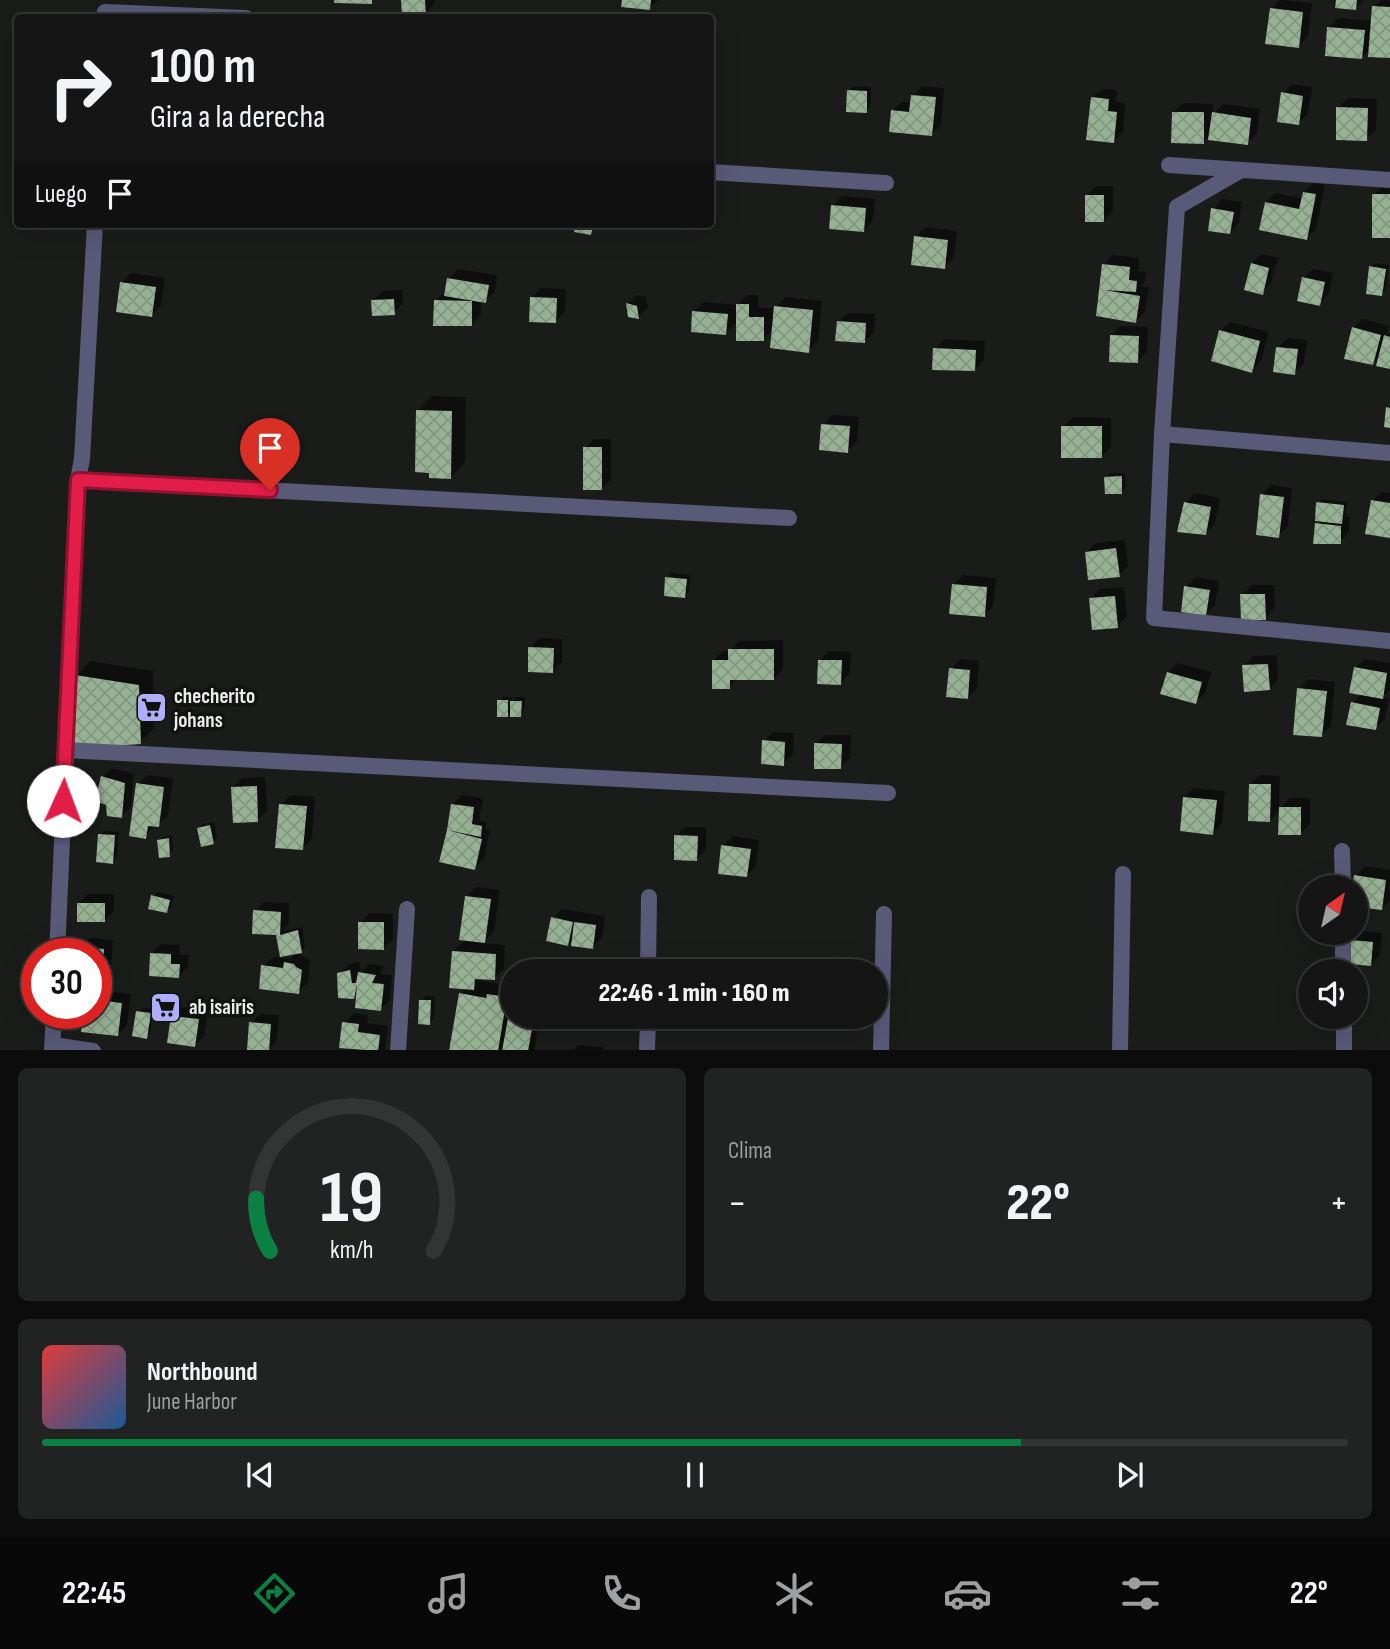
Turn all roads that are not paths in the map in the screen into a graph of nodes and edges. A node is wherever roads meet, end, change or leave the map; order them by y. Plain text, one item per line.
1 (106, 10) edge
2 (176, 14) edge
3 (1169, 165) dead end
4 (1241, 170) junction
5 (714, 172) edge
6 (1390, 180) edge
7 (886, 183) dead end
8 (95, 228) edge
9 (1162, 434) junction
10 (1390, 453) edge
11 (78, 480) junction
12 (789, 518) dead end
13 (1390, 641) edge
14 (65, 750) junction
15 (888, 793) dead end
16 (1342, 851) dead end
17 (1123, 874) dead end
18 (1343, 875) edge
19 (649, 897) dead end
20 (407, 909) dead end
21 (884, 914) dead end
22 (58, 938) edge
23 (648, 959) edge
24 (53, 1029) edge
25 (648, 1029) edge
26 (1344, 1029) edge
27 (52, 1048) edge
28 (79, 1050) edge
29 (398, 1050) edge
30 (648, 1050) edge
31 (880, 1050) edge
32 (1121, 1050) edge
33 (1344, 1050) edge

1 - 2 street
3 - 4 street
4 - 6 street
4 - 9 street
5 - 7 street
8 - 11 street
9 - 10 street
9 - 13 street
11 - 12 street
11 - 14 street
14 - 15 street
14 - 22 street
16 - 18 street
17 - 32 street
19 - 23 street
20 - 29 street
21 - 31 street
24 - 27 street
25 - 30 street
26 - 33 street
27 - 28 street

